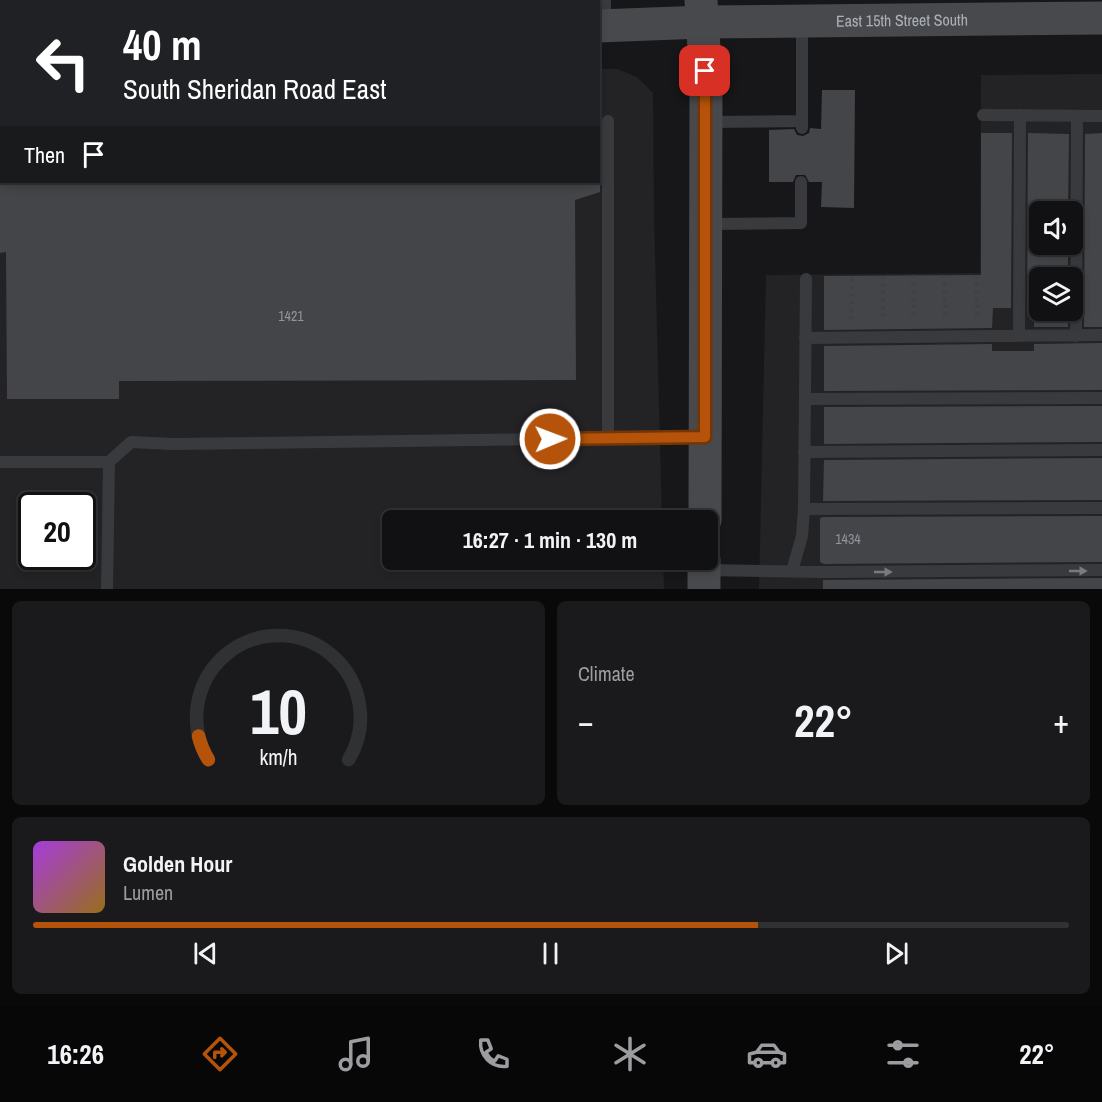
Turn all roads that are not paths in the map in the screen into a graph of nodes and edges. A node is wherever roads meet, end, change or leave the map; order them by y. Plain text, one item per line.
1 (702, 11) edge
2 (1091, 15) edge
3 (603, 17) edge
4 (802, 21) junction
5 (983, 116) dead end
6 (1020, 116) junction
7 (1077, 116) junction
8 (1102, 116) edge
9 (608, 121) dead end
10 (706, 122) junction
11 (801, 182) dead end
12 (706, 224) junction
13 (806, 279) dead end
14 (1102, 335) edge
15 (1019, 336) junction
16 (1076, 336) junction
17 (805, 338) junction
18 (1102, 398) edge
19 (805, 399) junction
20 (705, 437) junction
21 (608, 439) junction
22 (1102, 450) edge
23 (804, 452) junction
24 (0, 462) edge
25 (109, 462) junction
26 (804, 508) junction
27 (1102, 508) edge
28 (705, 510) edge
29 (1102, 570) edge
30 (792, 572) junction
31 (704, 573) edge
32 (107, 589) edge

1 - 3 main road, East 15th Street South
1 - 4 main road, East 15th Street South
1 - 10 main road
2 - 4 main road, East 15th Street South
4 - 10 lane
5 - 6 lane
6 - 7 lane
6 - 15 lane
7 - 8 lane
7 - 16 lane
9 - 21 lane
10 - 12 main road
11 - 12 lane
12 - 20 main road
13 - 17 lane
14 - 16 lane
15 - 16 lane
15 - 17 lane
17 - 19 lane
18 - 19 lane
19 - 23 lane
20 - 21 lane
20 - 28 main road
21 - 25 lane
22 - 23 lane
23 - 26 lane
24 - 25 lane
25 - 32 lane
26 - 27 lane
26 - 30 lane
30 -> 29 lane
30 - 31 lane

